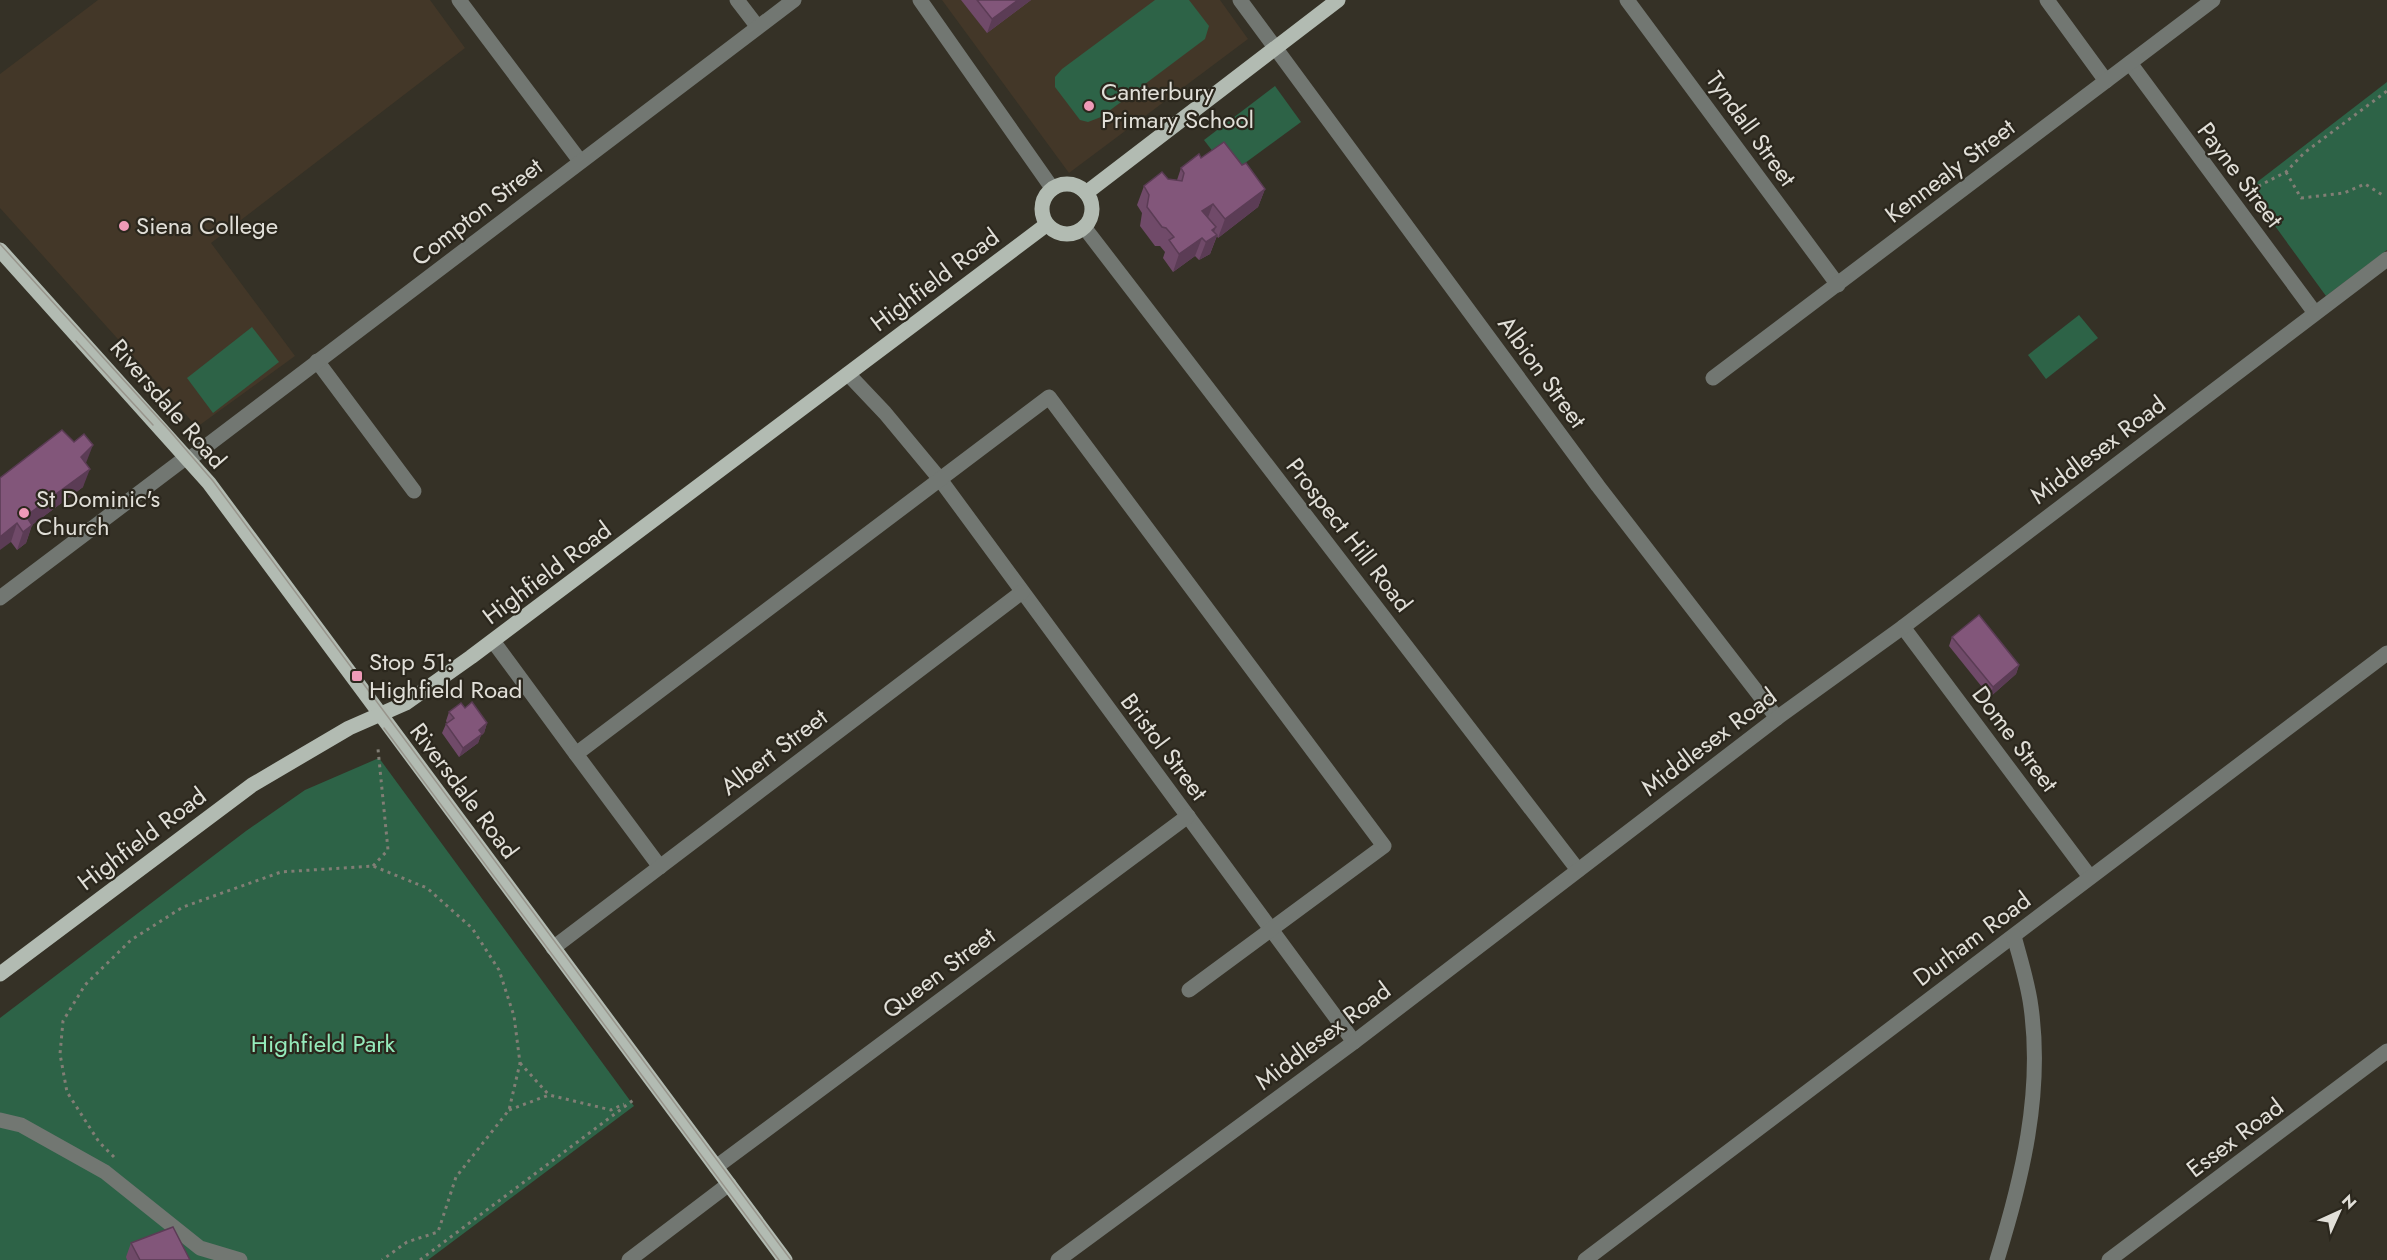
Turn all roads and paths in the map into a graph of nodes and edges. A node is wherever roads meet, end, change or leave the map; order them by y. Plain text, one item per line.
1 (459, 0) edge
2 (737, 0) edge
3 (794, 0) edge
4 (920, 0) edge
5 (1240, 0) edge
6 (1338, 0) edge
7 (1627, 0) edge
8 (2047, 0) edge
9 (2213, 0) edge
10 (757, 26) junction
11 (1275, 48) junction
12 (2130, 63) junction
13 (2106, 81) junction
14 (2387, 91) edge
15 (580, 161) junction
16 (2286, 172) junction
17 (1052, 188) junction
18 (1086, 193) junction
19 (2384, 196) dead end
20 (2230, 200) junction
21 (1046, 225) junction
22 (1084, 227) junction
23 (0, 250) edge
24 (2387, 259) edge
25 (1838, 285) junction
26 (2315, 313) junction
27 (317, 361) junction
28 (848, 374) junction
29 (1713, 378) dead end
30 (187, 457) junction
31 (939, 478) junction
32 (414, 491) dead end
33 (1022, 592) junction
34 (0, 598) edge
35 (1903, 627) junction
36 (493, 641) junction
37 (2387, 653) edge
38 (379, 714) junction
39 (1778, 718) junction
40 (378, 749) dead end
41 (576, 754) junction
42 (1188, 816) junction
43 (374, 866) junction
44 (660, 867) junction
45 (1578, 870) junction
46 (2090, 877) junction
47 (1272, 931) junction
48 (2014, 936) junction
49 (554, 948) junction
50 (0, 974) edge
51 (1189, 990) dead end
52 (1354, 1042) junction
53 (2387, 1051) edge
54 (520, 1063) junction
55 (549, 1095) junction
56 (636, 1098) dead end
57 (631, 1101) junction
58 (509, 1110) junction
59 (0, 1120) edge
60 (116, 1158) dead end
61 (716, 1167) junction
62 (729, 1184) junction
63 (240, 1260) edge
64 (382, 1260) edge
65 (420, 1260) edge
66 (628, 1260) edge
67 (785, 1260) edge
68 (1058, 1260) edge
69 (1585, 1260) edge
70 (1997, 1260) edge
71 (2109, 1260) edge

1 - 15 street
2 - 10 street
3 - 10 street, Compton Street
4 - 17 street
5 - 11 street, Albion Street
6 - 11 main road
7 - 25 street, Tyndall Street
8 - 13 street
9 - 12 street, Kennealy Street
10 - 15 street, Compton Street
11 - 18 main road
11 - 39 street, Albion Street
12 - 13 street, Kennealy Street
12 - 20 street, Payne Street
13 - 25 street, Kennealy Street
14 - 16 path
15 - 27 street, Compton Street
16 - 19 path
16 - 20 path
17 - 18 main road
17 - 21 main road
18 - 22 main road
20 - 26 street, Payne Street
21 - 22 main road
21 - 28 main road, Highfield Road
22 - 45 street, Prospect Hill Road
23 - 30 main road, Riversdale Road
24 - 26 street, Middlesex Road
25 - 29 street, Kennealy Street
26 - 35 street, Middlesex Road
27 - 30 street, Compton Street
27 - 32 street
28 - 31 street, Bristol Street
28 - 36 main road, Highfield Road
30 - 34 street, Compton Street
30 - 38 main road, Riversdale Road
31 - 33 street, Bristol Street
31 - 41 street
31 - 47 street
33 - 42 street, Bristol Street
33 - 44 street, Albert Street
35 - 39 street, Middlesex Road
35 - 46 street, Dome Street
36 - 38 main road, Highfield Road
36 - 41 street
37 - 46 street, Durham Road
38 - 49 main road, Riversdale Road
38 - 50 main road, Highfield Road
39 - 45 street, Middlesex Road
40 - 43 path
41 - 44 street
42 - 47 street, Bristol Street
42 - 61 street, Queen Street
43 - 54 path
43 - 60 path
44 - 49 street, Albert Street
45 - 52 street, Middlesex Road
46 - 48 street, Durham Road
47 - 51 street
47 - 52 street, Bristol Street
48 - 69 street, Durham Road
48 - 70 street
49 - 61 main road, Riversdale Road
52 - 68 street, Middlesex Road
53 - 71 street, Essex Road
54 - 55 path
54 - 58 path
55 - 57 path
55 - 58 path
56 - 57 path
57 - 65 path
58 - 64 path
59 - 63 street
61 - 62 main road, Riversdale Road
62 - 66 street
62 - 67 main road, Riversdale Road

